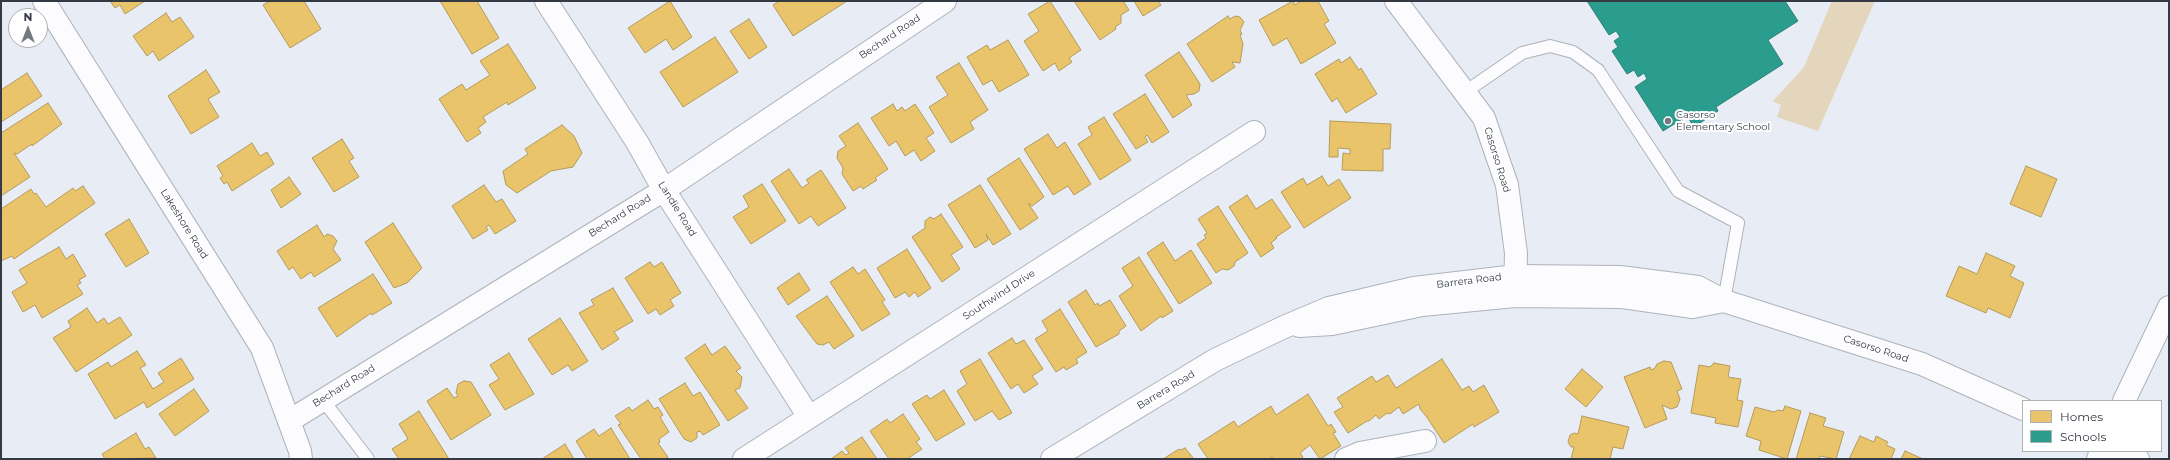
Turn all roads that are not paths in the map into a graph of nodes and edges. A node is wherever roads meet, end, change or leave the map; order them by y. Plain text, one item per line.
1 (44, 1) edge
2 (546, 1) edge
3 (1396, 1) edge
4 (935, 4) edge
5 (1465, 92) junction
6 (1254, 132) dead end
7 (664, 190) junction
8 (1516, 286) junction
9 (1724, 301) junction
10 (2169, 307) edge
11 (322, 400) junction
12 (2124, 400) edge
13 (2022, 409) edge
14 (809, 417) junction
15 (289, 421) junction
16 (1425, 441) dead end
17 (2120, 452) edge
18 (300, 459) edge
19 (368, 459) edge
20 (744, 459) edge
21 (1052, 459) edge
22 (1346, 459) edge
23 (2138, 459) edge

1 - 15 street, Lakeshore Road
2 - 7 street, Landie Road
3 - 5 street, Casorso Road
4 - 7 street, Bechard Road
5 - 8 street, Casorso Road
5 - 9 lane
6 - 14 street, Southwind Drive
7 - 11 street, Bechard Road
7 - 14 street, Landie Road
8 - 9 street, Casorso Road
8 - 21 street, Barrera Road
9 - 13 street, Casorso Road
10 - 12 street
11 - 15 street, Bechard Road
11 - 19 lane
14 - 20 street, Southwind Drive
15 - 18 street, Lakeshore Road
16 - 22 street
17 - 23 street

